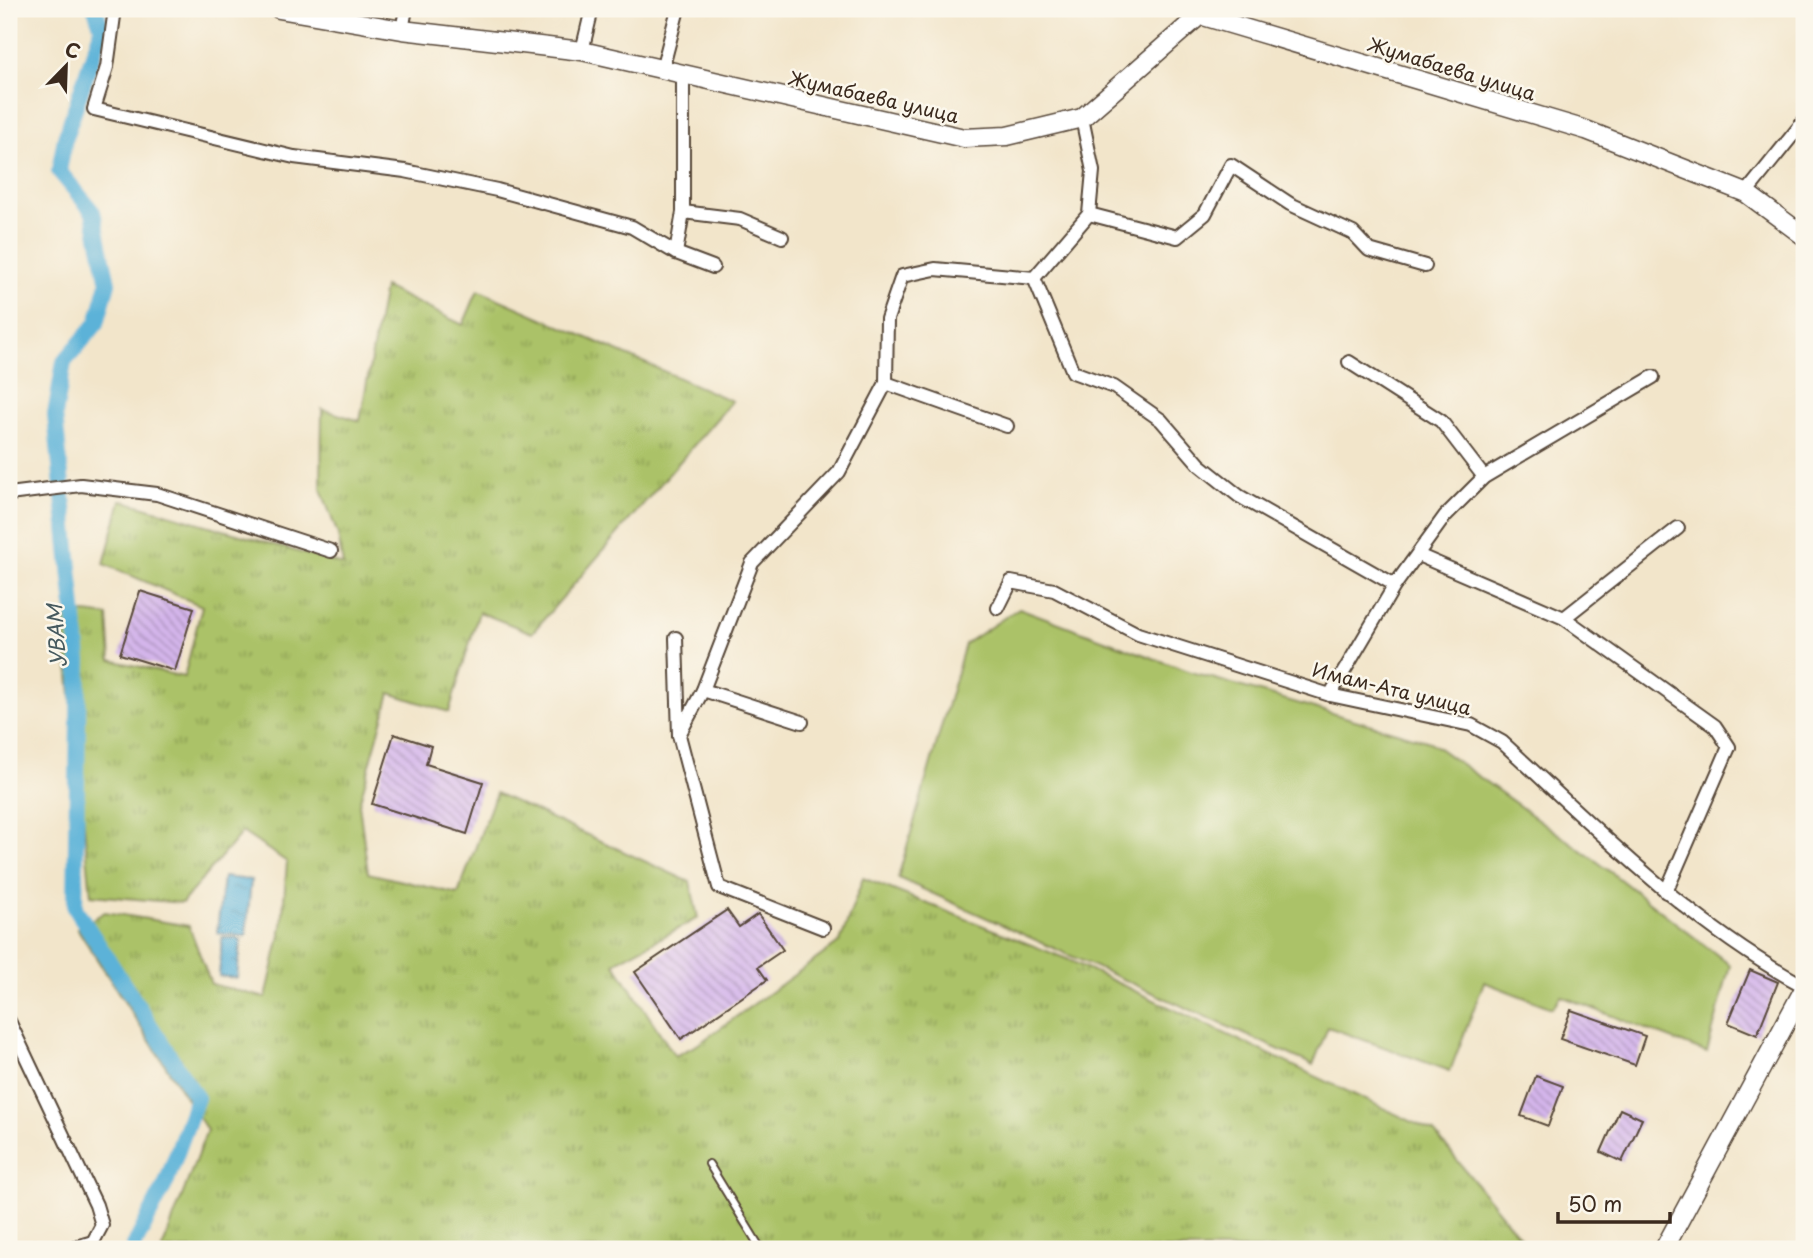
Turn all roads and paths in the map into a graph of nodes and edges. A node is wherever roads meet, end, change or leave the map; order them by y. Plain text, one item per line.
1 (115, 9) edge
2 (279, 9) edge
3 (406, 9) edge
4 (592, 9) edge
5 (678, 9) edge
6 (1199, 12) edge
7 (402, 30) junction
8 (582, 51) junction
9 (662, 70) junction
10 (683, 74) junction
11 (1083, 118) junction
12 (1804, 121) edge
13 (1746, 193) junction
14 (683, 212) junction
15 (1089, 214) junction
16 (1804, 236) edge
17 (782, 237) dead end
18 (676, 253) junction
19 (1425, 266) dead end
20 (713, 267) dead end
21 (1034, 278) junction
22 (1349, 362) dead end
23 (1654, 377) dead end
24 (886, 383) junction
25 (1007, 426) dead end
26 (1484, 477) junction
27 (9, 494) edge
28 (1678, 528) dead end
29 (331, 551) dead end
30 (1418, 555) junction
31 (1395, 585) junction
32 (998, 608) dead end
33 (1564, 618) junction
34 (676, 638) dead end
35 (703, 690) junction
36 (1330, 695) junction
37 (802, 722) dead end
38 (680, 735) junction
39 (1666, 892) junction
40 (823, 928) dead end
41 (1804, 988) edge
42 (9, 1021) edge
43 (709, 1164) dead end
44 (69, 1249) edge
45 (761, 1249) edge
46 (1664, 1249) edge

1 - 18 street
2 - 7 street, Жумабаева улица
3 - 7 street
4 - 8 street
5 - 9 street
6 - 11 street, Жумабаева улица
6 - 13 street, Жумабаева улица
7 - 8 street, Жумабаева улица
8 - 9 street, Жумабаева улица
9 - 10 street, Жумабаева улица
10 - 11 street, Жумабаева улица
10 - 14 street
11 - 15 street
12 - 13 street
13 - 16 street, Жумабаева улица
14 - 17 street
14 - 18 street
15 - 19 street
15 - 21 street
18 - 20 street
21 - 24 street
21 - 31 street
22 - 26 street
23 - 26 street
24 - 25 street
24 - 35 street
26 - 30 street
27 - 29 street
28 - 33 street
30 - 31 street
30 - 33 street
31 - 36 street
32 - 36 street, Имам-Ата улица
33 - 39 street
34 - 38 street
35 - 37 street
35 - 38 street
36 - 39 street, Имам-Ата улица
38 - 40 street
39 - 41 street, Имам-Ата улица
41 - 46 street
42 - 44 street
43 - 45 lane

